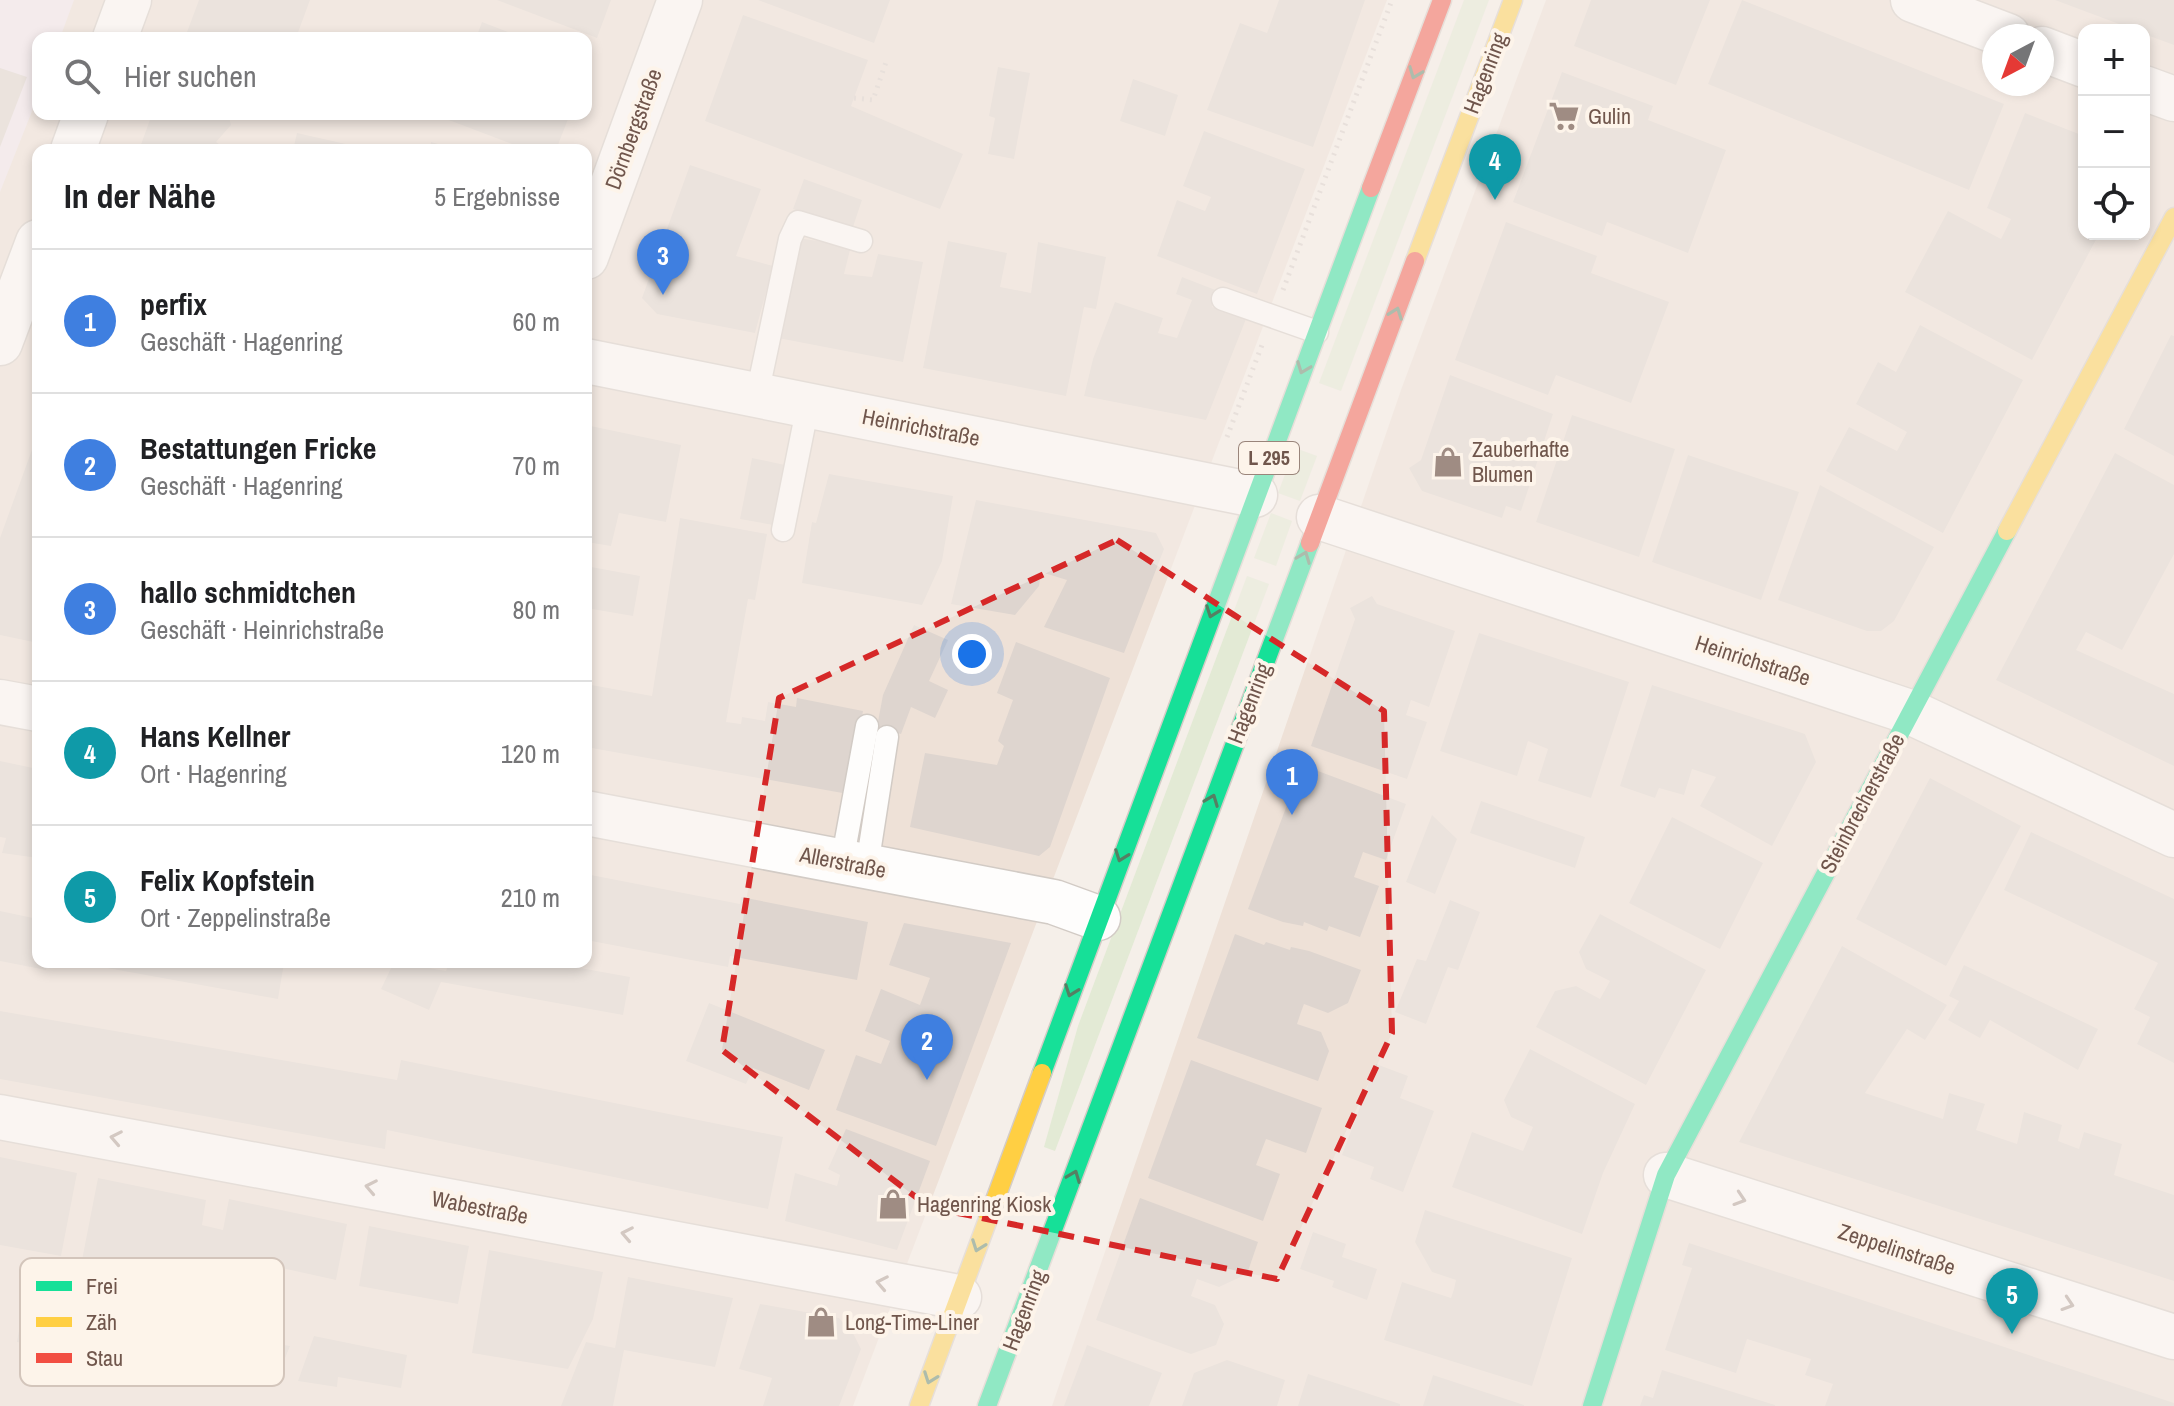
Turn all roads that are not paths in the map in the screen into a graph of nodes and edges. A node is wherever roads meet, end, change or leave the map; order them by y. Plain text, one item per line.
1 (129, 0) edge
2 (680, 0) edge
3 (1442, 0) edge
4 (1513, 0) edge
5 (1913, 0) edge
6 (1982, 26) edge
7 (117, 32) edge
8 (2054, 54) edge
9 (2078, 63) edge
10 (2150, 90) edge
11 (2174, 99) edge
12 (84, 120) edge
13 (75, 144) edge
14 (2174, 217) edge
15 (592, 241) edge
16 (861, 241) dead end
17 (27, 252) edge
18 (1223, 299) dead end
19 (1317, 332) junction
20 (0, 343) edge
21 (592, 362) edge
22 (757, 395) junction
23 (808, 405) junction
24 (1255, 495) junction
25 (1319, 517) junction
26 (783, 530) dead end
27 (0, 702) edge
28 (32, 708) edge
29 (1910, 712) junction
30 (867, 726) dead end
31 (887, 737) dead end
32 (592, 814) edge
33 (2174, 835) edge
34 (854, 864) junction
35 (1098, 918) junction
36 (0, 1117) edge
37 (1666, 1175) junction
38 (959, 1297) junction
39 (2174, 1337) edge
40 (919, 1406) edge
41 (987, 1406) edge
42 (1592, 1406) edge

1 - 7 street
2 - 15 street, Dörnbergstraße
3 -> 19 main road, L 295
25 -> 4 main road, Hagenring
5 - 6 street
8 - 9 street
10 - 11 street
12 - 13 street
14 - 29 main road, Steinbrecherstraße
16 - 22 lane
17 - 20 street
18 - 19 lane
19 -> 24 main road, L 295
21 - 22 street, Heinrichstraße
22 - 23 street, Heinrichstraße
23 - 24 street, Heinrichstraße
23 - 26 lane
24 -> 35 main road, L 295
25 - 29 street, Heinrichstraße
41 -> 25 main road, Hagenring
27 - 28 street
29 - 33 street, Heinrichstraße
29 - 37 main road, Steinbrecherstraße
30 - 34 lane
31 - 34 lane
32 - 34 street, Allerstraße
34 - 35 street, Allerstraße
35 -> 38 main road, L 295
38 -> 36 street, Wabestraße
37 -> 39 street, Zeppelinstraße
37 - 42 main road, Steinbrecherstraße
38 -> 40 main road, L 295

